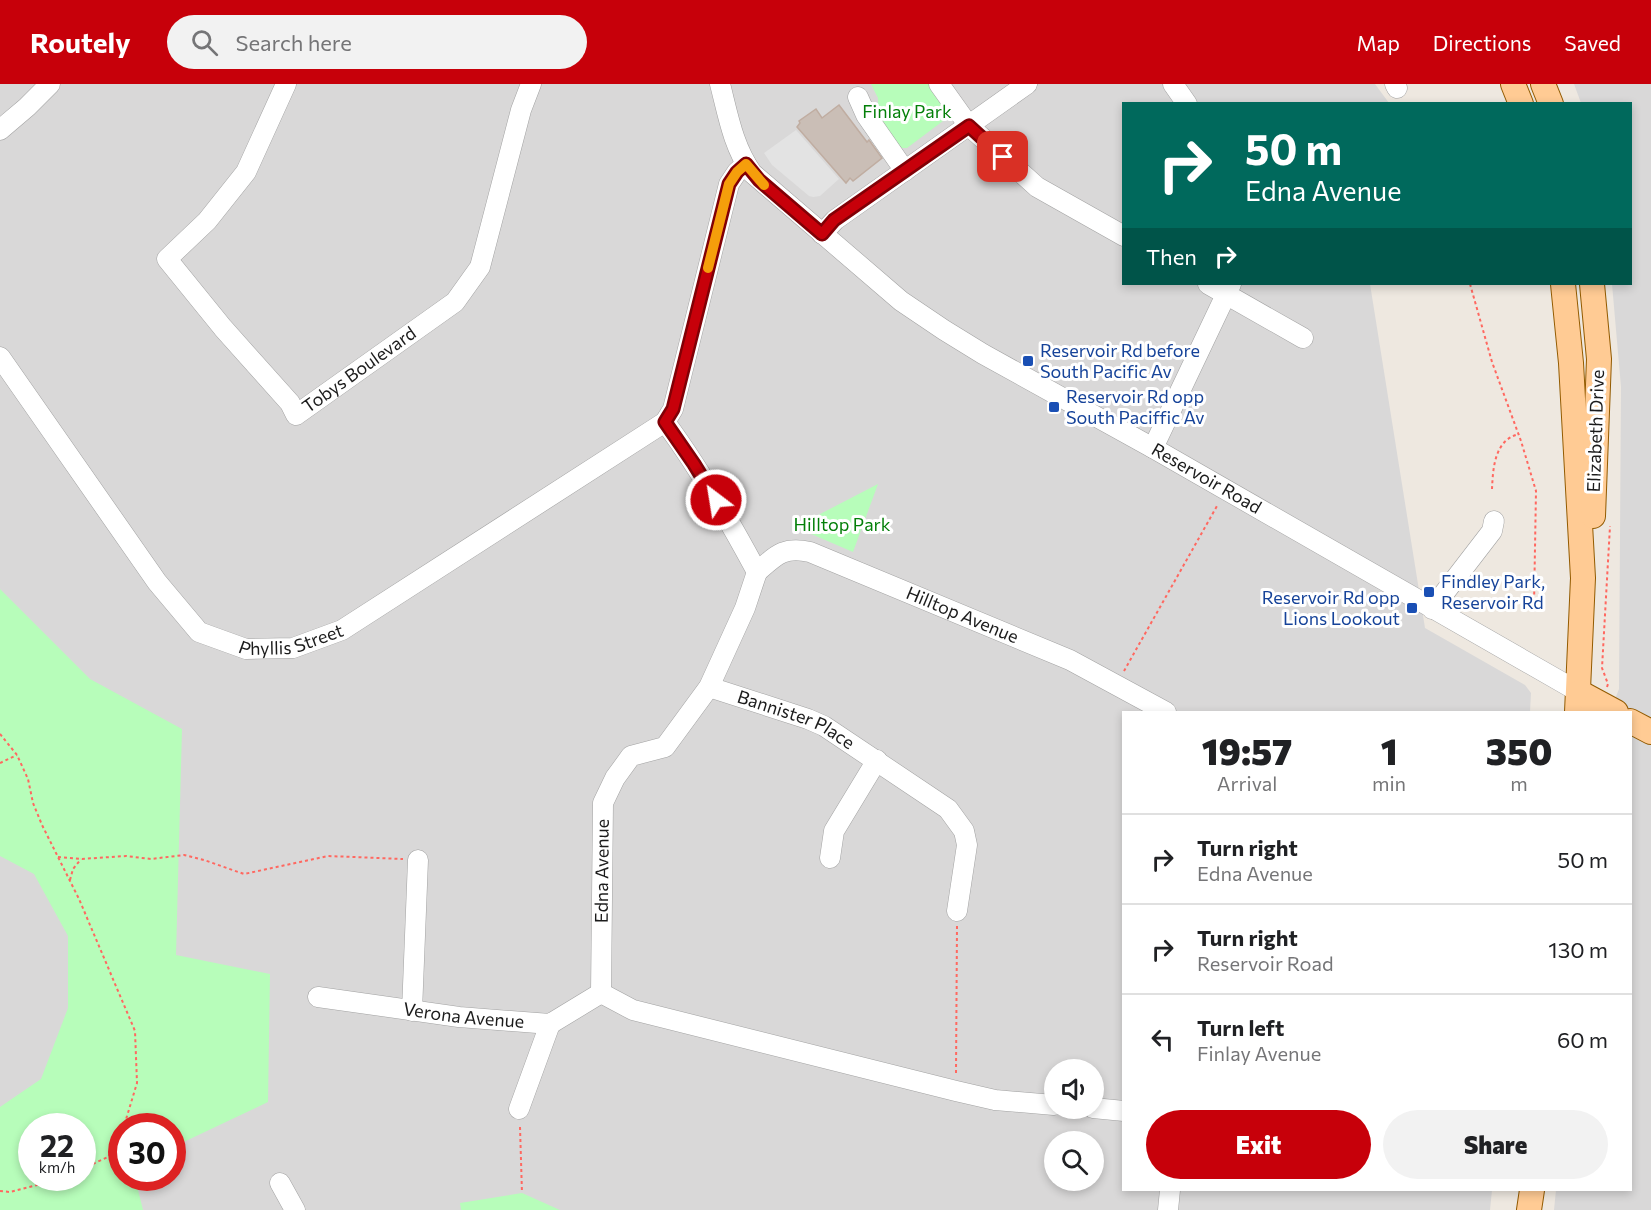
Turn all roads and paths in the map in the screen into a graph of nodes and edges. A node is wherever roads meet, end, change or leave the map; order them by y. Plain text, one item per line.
1 (50, 84) edge
2 (286, 84) edge
3 (531, 84) edge
4 (720, 84) edge
5 (939, 84) edge
6 (1027, 84) edge
7 (1173, 84) edge
8 (1513, 84) edge
9 (1543, 84) edge
10 (858, 97) dead end
11 (1186, 102) edge
12 (1520, 102) edge
13 (1550, 102) edge
14 (969, 126) junction
15 (0, 130) edge
16 (746, 164) junction
17 (904, 171) junction
18 (822, 234) junction
19 (1122, 235) edge
20 (1212, 285) edge
21 (1470, 285) edge
22 (1563, 285) edge
23 (1592, 285) edge
24 (1228, 289) edge
25 (1304, 338) dead end
26 (0, 357) edge
27 (665, 422) junction
28 (1519, 434) junction
29 (1153, 448) junction
30 (1492, 489) dead end
31 (1216, 506) dead end
32 (1494, 521) dead end
33 (757, 572) junction
34 (1583, 578) junction
35 (1534, 605) dead end
36 (1432, 609) junction
37 (1116, 685) junction
38 (709, 687) junction
39 (1578, 702) edge
40 (1164, 711) edge
41 (1612, 711) edge
42 (1632, 722) edge
43 (1651, 732) edge
44 (0, 734) edge
45 (17, 755) junction
46 (878, 760) junction
47 (0, 763) edge
48 (58, 857) junction
49 (830, 858) dead end
50 (81, 859) junction
51 (418, 860) joint
52 (69, 881) junction
53 (957, 911) joint
54 (601, 993) junction
55 (318, 997) dead end
56 (412, 1011) junction
57 (550, 1024) junction
58 (956, 1091) junction
59 (1044, 1104) edge
60 (519, 1108) joint
61 (1104, 1109) edge
62 (1122, 1111) edge
63 (128, 1113) edge
64 (280, 1183) dead end
65 (18, 1190) edge
66 (0, 1191) edge
67 (1170, 1191) edge
68 (1532, 1191) edge
69 (522, 1193) dead end
70 (295, 1210) edge
71 (1168, 1210) edge
72 (1529, 1210) edge

1 - 15 street
2 - 3 street, Tobys Boulevard
4 - 16 street, Reservoir Road
5 - 14 street
6 - 14 street
7 - 11 street
8 - 12 main road
9 - 13 main road
10 - 17 street
14 - 17 street
14 - 19 street
16 - 18 street, Reservoir Road
16 - 27 street
17 - 18 street
18 - 29 street, Reservoir Road
20 - 24 street
21 - 28 path
22 - 34 main road, Elizabeth Drive
23 - 34 main road, Elizabeth Drive
24 - 25 street
24 - 29 street
26 - 27 street, Phyllis Street
27 - 33 street
28 - 30 path
28 - 35 path
29 - 36 street, Reservoir Road
31 - 37 path
32 - 36 street
33 - 37 street, Hilltop Avenue
33 - 38 street, Edna Avenue
34 - 39 main road, Elizabeth Drive
36 - 39 street, Reservoir Road
37 - 40 street, Hilltop Avenue
38 - 46 street, Bannister Place
38 - 54 street, Edna Avenue
39 - 41 main road
42 - 43 main road
44 - 45 path
45 - 47 path
45 - 48 path
46 - 49 street
46 - 53 street, Bannister Place
48 - 50 path
48 - 52 path
50 - 51 path
50 - 52 path
51 - 56 street
52 - 63 path
53 - 58 path
54 - 57 street, Verona Avenue
54 - 58 street
55 - 56 street, Verona Avenue
56 - 57 street, Verona Avenue
57 - 60 street
58 - 59 street
60 - 69 path
61 - 62 street
64 - 70 street
65 - 66 path
67 - 71 street
68 - 72 main road

